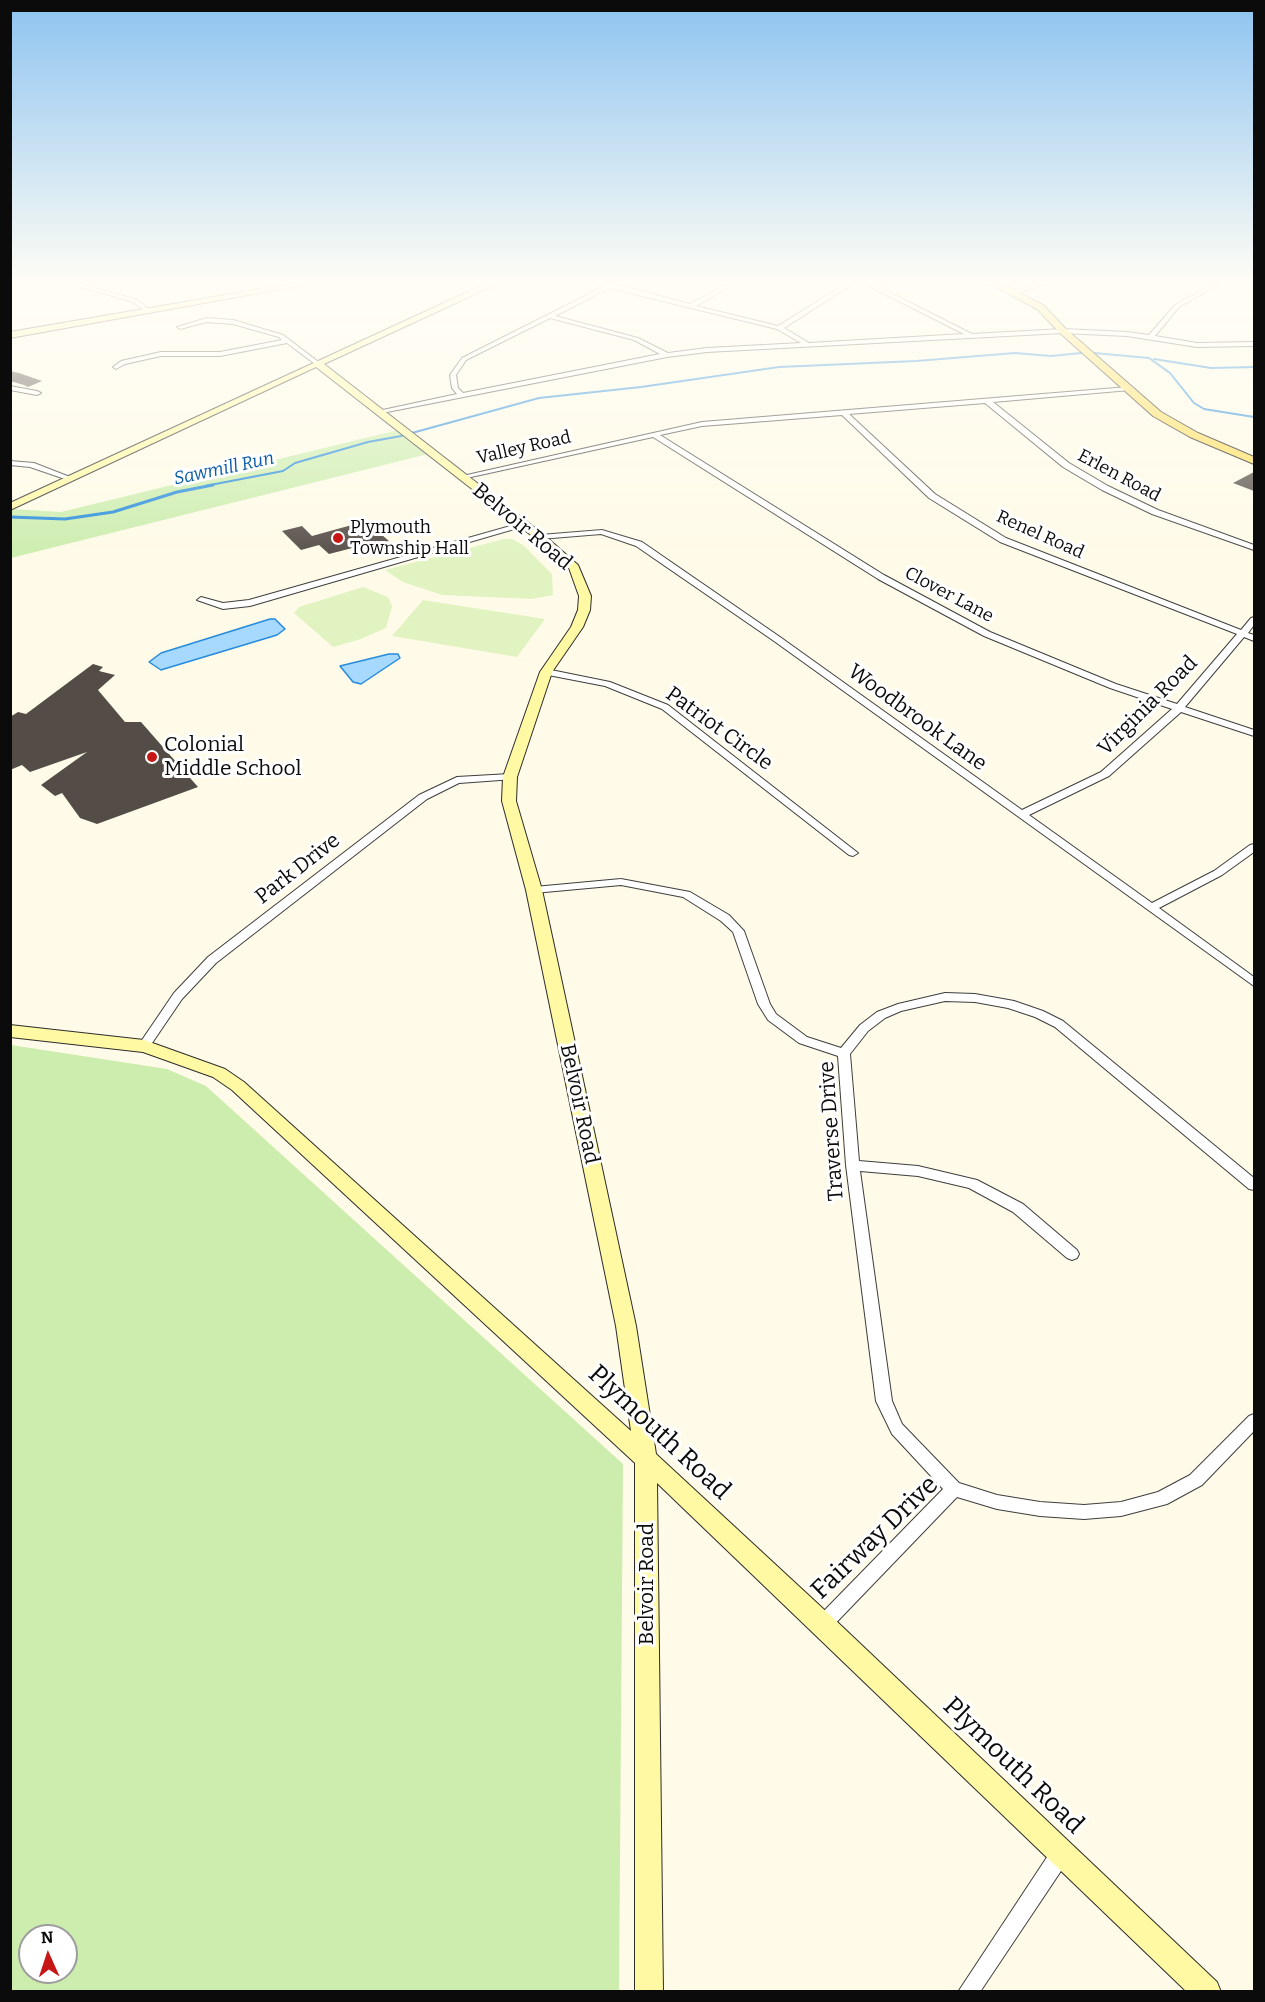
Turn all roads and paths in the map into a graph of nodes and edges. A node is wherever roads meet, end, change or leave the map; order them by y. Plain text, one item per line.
1 (286, 377) edge
2 (337, 377) edge
3 (453, 377) edge
4 (555, 377) edge
5 (1115, 377) edge
6 (10, 388) edge
7 (1128, 389) junction
8 (37, 393) dead end
9 (462, 396) junction
10 (986, 400) junction
11 (382, 411) junction
12 (843, 412) junction
13 (653, 434) junction
14 (1254, 461) edge
15 (10, 463) edge
16 (462, 477) junction
17 (71, 479) junction
18 (10, 507) edge
19 (524, 525) junction
20 (540, 537) junction
21 (1254, 548) edge
22 (201, 600) dead end
23 (1254, 620) edge
24 (1242, 634) junction
25 (1254, 638) edge
26 (546, 672) junction
27 (1179, 708) junction
28 (1254, 734) edge
29 (510, 777) junction
30 (1021, 815) junction
31 (1254, 847) edge
32 (854, 853) dead end
33 (534, 890) junction
34 (1150, 908) junction
35 (1254, 982) edge
36 (10, 1031) edge
37 (144, 1046) junction
38 (844, 1053) junction
39 (853, 1165) junction
40 (1254, 1185) edge
41 (1072, 1254) dead end
42 (1254, 1421) edge
43 (646, 1460) junction
44 (954, 1489) junction
45 (823, 1624) junction
46 (1062, 1852) junction
47 (650, 1992) edge
48 (968, 1992) edge
49 (1207, 1992) edge

1 - 17 street
2 - 11 street, Belvoir Road
3 - 9 street
4 - 9 street
5 - 7 main road
6 - 8 street
7 - 10 street, Valley Road
7 - 14 main road
9 - 11 street
10 - 12 street, Valley Road
10 - 21 street, Erlen Road
11 - 16 street, Belvoir Road
12 - 13 street, Valley Road
12 - 24 street, Renel Road
13 - 16 street, Valley Road
13 - 27 street, Clover Lane
15 - 17 street
16 - 19 street, Belvoir Road
17 - 18 street
19 - 20 street, Belvoir Road
19 - 22 street
20 - 26 street, Belvoir Road
20 - 30 street, Woodbrook Lane
23 - 24 street, Virginia Road
24 - 25 street, Renel Road
24 - 27 street, Virginia Road
26 - 29 street, Belvoir Road
26 - 32 street, Patriot Circle
27 - 28 street, Clover Lane
27 - 30 street, Virginia Road
29 - 33 street, Belvoir Road
29 - 37 street, Park Drive
30 - 34 street, Woodbrook Lane
31 - 34 street
33 - 38 street
33 - 43 street, Belvoir Road
34 - 35 street, Woodbrook Lane
36 - 37 street, Plymouth Road
37 - 43 street, Plymouth Road
38 - 39 street, Traverse Drive
38 - 40 street, Traverse Drive
39 - 41 street
39 - 44 street, Traverse Drive
42 - 44 street, Fairway Drive
43 - 45 street, Plymouth Road
43 - 47 street, Belvoir Road
44 - 45 street, Fairway Drive
45 - 46 street, Plymouth Road
46 - 48 street
46 - 49 street, Plymouth Road

